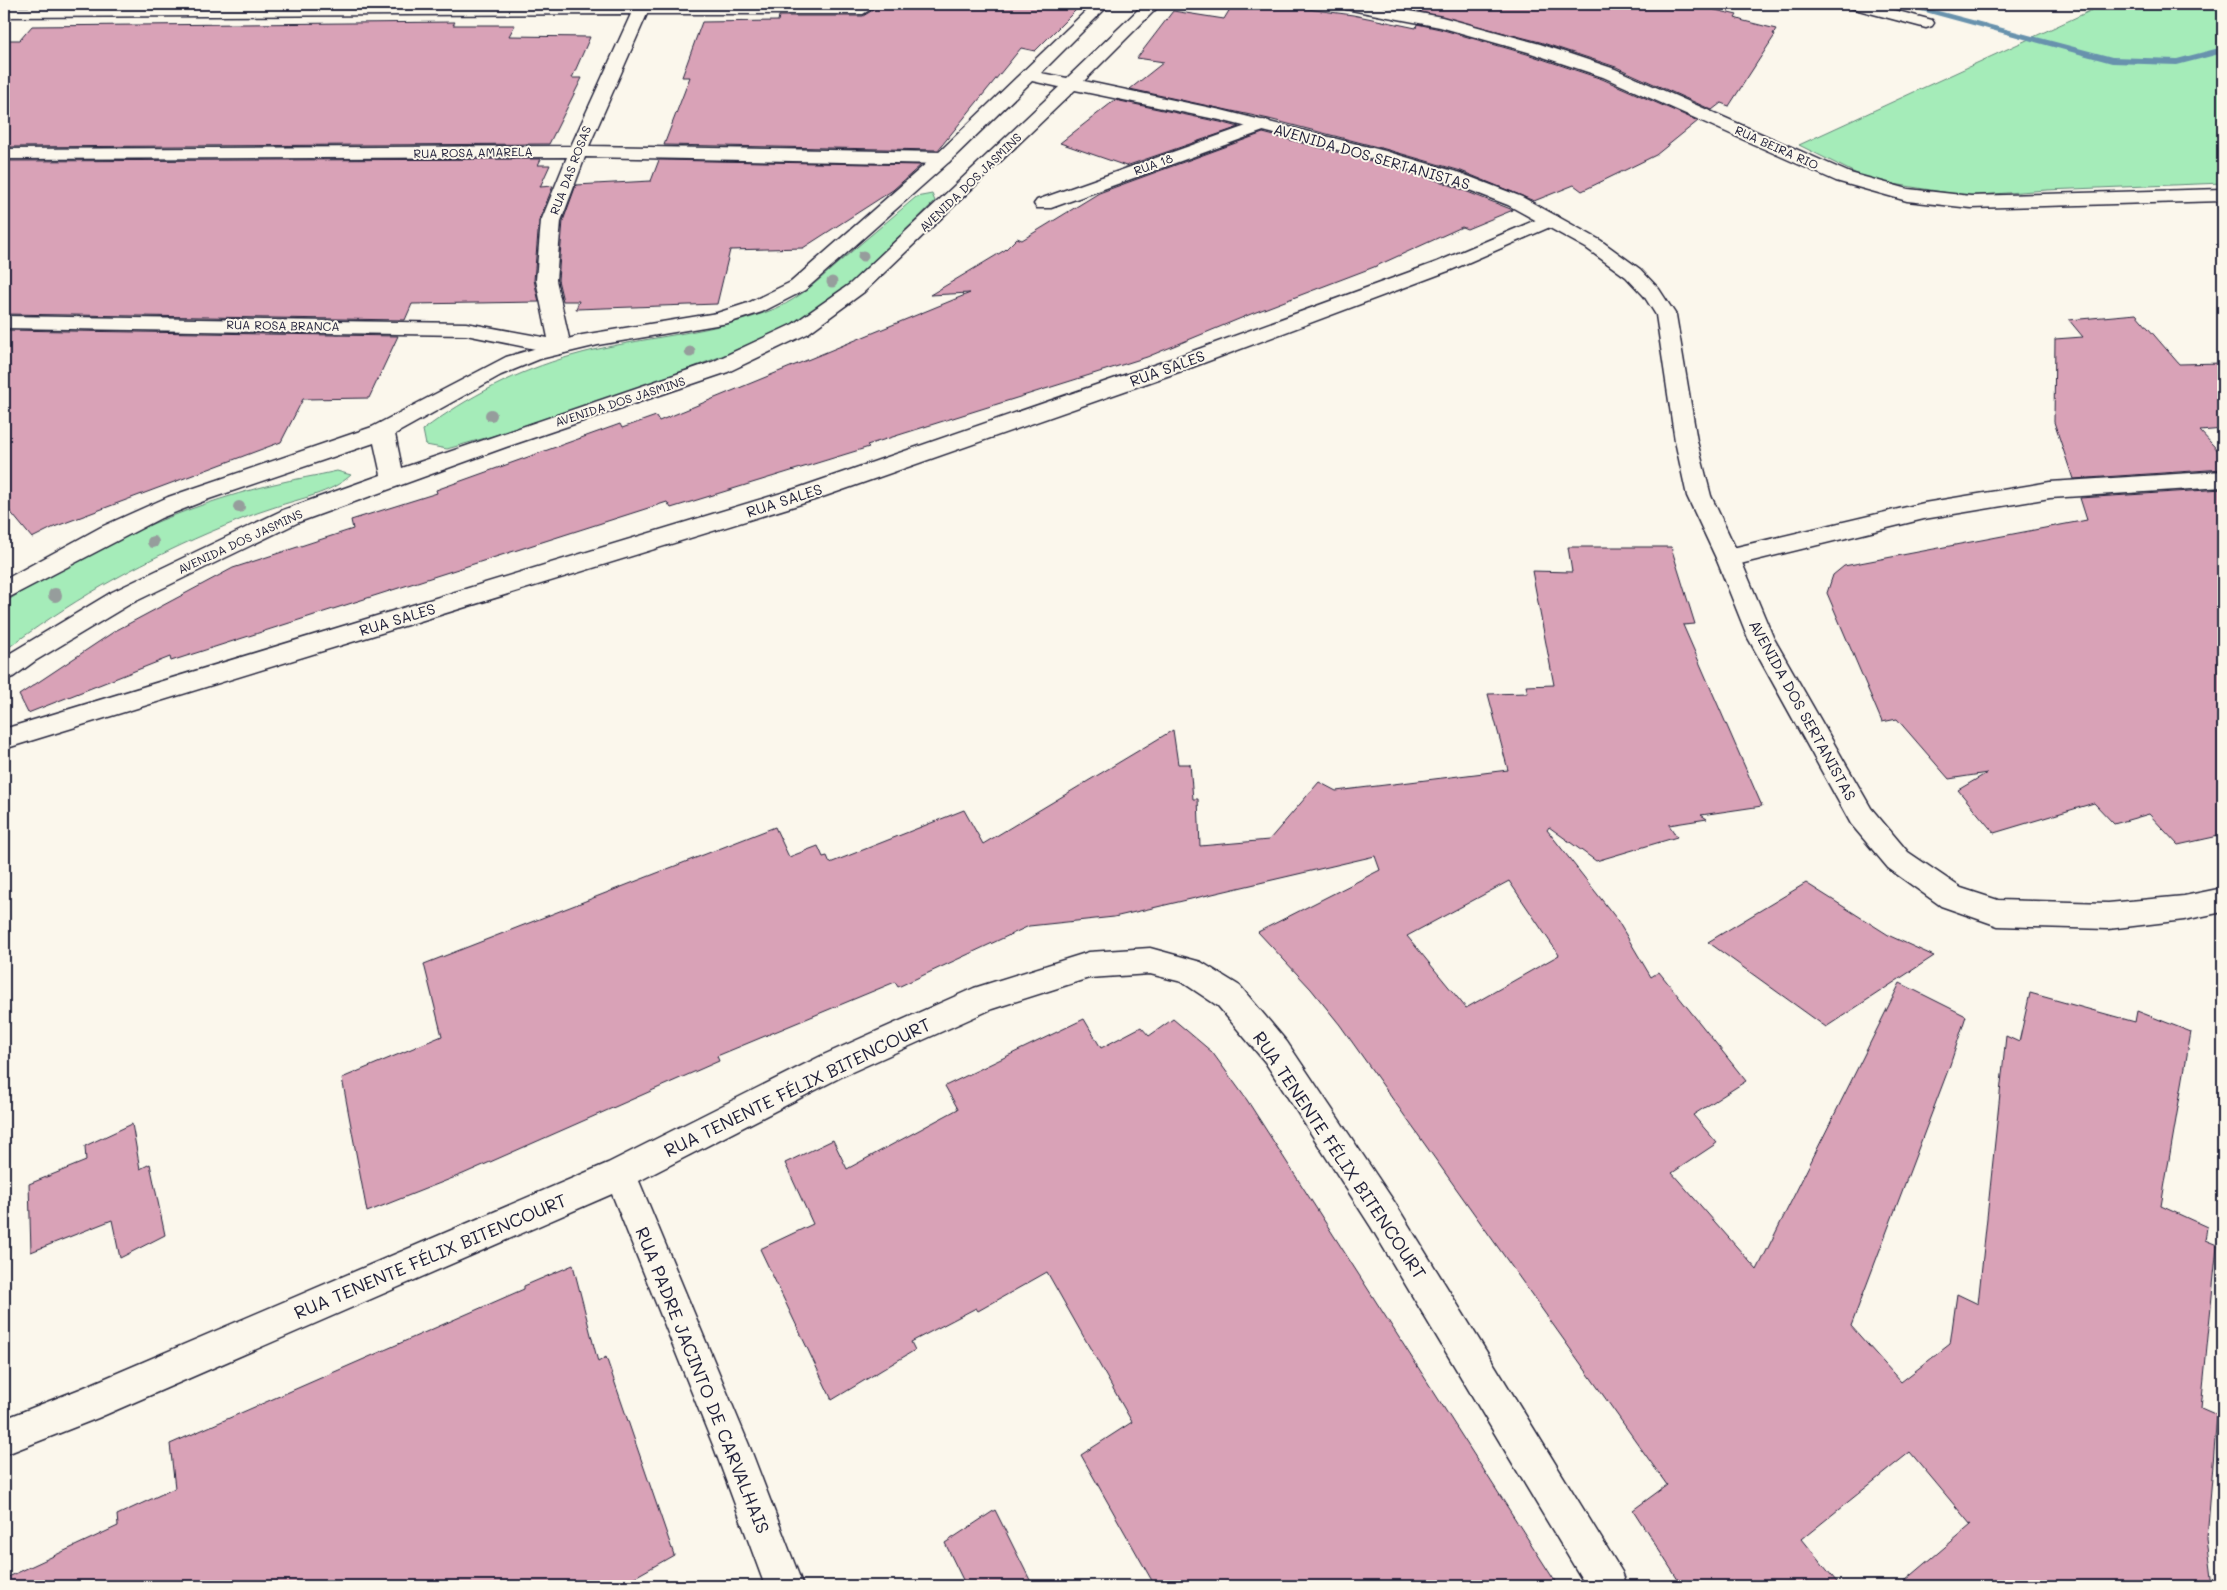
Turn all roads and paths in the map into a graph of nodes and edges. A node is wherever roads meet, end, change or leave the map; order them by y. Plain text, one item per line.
1 (1102, 4) edge
2 (1153, 4) edge
3 (1346, 4) edge
4 (1853, 4) edge
5 (643, 6) edge
6 (863, 9) dead end
7 (4, 12) edge
8 (1926, 23) dead end
9 (1028, 75) junction
10 (1072, 84) junction
11 (1263, 125) junction
12 (577, 152) junction
13 (4, 154) edge
14 (943, 158) junction
15 (2223, 195) edge
16 (1044, 204) dead end
17 (1550, 220) junction
18 (4, 322) edge
19 (560, 347) junction
20 (382, 431) junction
21 (2223, 478) edge
22 (393, 479) junction
23 (1728, 558) junction
24 (4, 591) edge
25 (4, 670) edge
26 (4, 739) edge
27 (2223, 900) edge
28 (620, 1174) junction
29 (4, 1437) edge
30 (784, 1586) edge
31 (1608, 1586) edge

1 - 9 street
2 - 10 street, AVENIDA DOS JASMINS
3 - 15 street, RUA BEIRA RIO
4 - 8 street
5 - 6 street
5 - 7 street
5 - 12 street, RUA DAS ROSAS
9 - 10 street, AVENIDA DOS SERTANISTAS
9 - 14 street
10 - 11 street, AVENIDA DOS SERTANISTAS
10 - 22 street, AVENIDA DOS JASMINS
11 - 16 street, RUA 18
11 - 17 street, AVENIDA DOS SERTANISTAS
12 - 13 street, RUA ROSA AMARELA
12 - 14 street, RUA ROSA AMARELA
12 - 19 street, RUA DAS ROSAS
14 - 19 street
17 - 23 street, AVENIDA DOS SERTANISTAS
17 - 26 street, RUA SALES
18 - 19 street, RUA ROSA BRANCA
19 - 20 street
20 - 22 street
20 - 24 street
21 - 23 street
22 - 25 street, AVENIDA DOS JASMINS
23 - 27 street, AVENIDA DOS SERTANISTAS
28 - 29 street, RUA TENENTE FÉLIX BITENCOURT
28 - 30 street, RUA PADRE JACINTO DE CARVALHAIS
28 - 31 street, RUA TENENTE FÉLIX BITENCOURT

